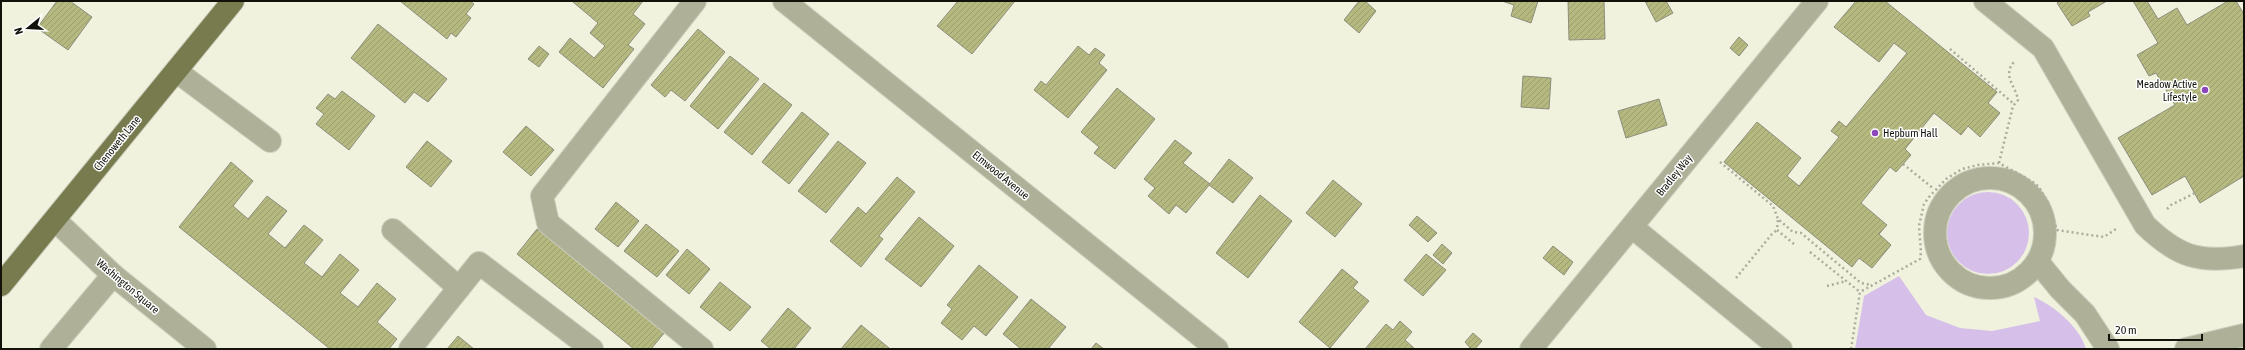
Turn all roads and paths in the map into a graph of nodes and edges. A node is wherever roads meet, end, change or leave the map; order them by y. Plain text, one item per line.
1 (233, 1) edge
2 (695, 1) edge
3 (784, 1) edge
4 (1817, 1) edge
5 (1985, 1) edge
6 (1950, 49) dead end
7 (2016, 60) dead end
8 (176, 71) junction
9 (2014, 104) junction
10 (270, 141) dead end
11 (1716, 158) dead end
12 (2000, 163) junction
13 (1903, 164) dead end
14 (1934, 189) junction
15 (2195, 194) dead end
16 (2165, 211) dead end
17 (1778, 219) junction
18 (55, 220) junction
19 (2120, 226) dead end
20 (1632, 227) junction
21 (393, 230) dead end
22 (1777, 230) junction
23 (1794, 244) dead end
24 (1810, 252) dead end
25 (2244, 256) edge
26 (2038, 262) junction
27 (113, 275) junction
28 (1846, 281) junction
29 (1, 285) edge
30 (1871, 285) junction
31 (1826, 286) dead end
32 (458, 288) junction
33 (1860, 292) junction
34 (1721, 300) junction
35 (2244, 335) edge
36 (51, 349) edge
37 (205, 349) edge
38 (410, 349) edge
39 (592, 349) edge
40 (702, 349) edge
41 (1217, 349) edge
42 (1531, 349) edge
43 (1781, 349) edge
44 (1851, 349) edge
45 (2108, 349) edge
46 (2186, 349) edge

1 - 8 main road, Chenoweth Lane
2 - 40 street
3 - 41 street, Elmwood Avenue
4 - 20 street, Bradley Way
5 - 25 street
6 - 9 path
7 - 9 path
8 - 10 street
8 - 18 main road, Chenoweth Lane
9 - 12 path
11 - 17 path
12 - 14 path
12 - 19 path
13 - 14 path
14 - 30 path
15 - 16 path
17 - 22 path
17 - 30 path
18 - 27 street, Washington Square
18 - 29 main road, Chenoweth Lane
20 - 34 street
20 - 42 street, Bradley Way
21 - 32 street
22 - 23 path
22 - 34 path
24 - 28 path
26 - 26 street
26 - 45 street
27 - 36 street
27 - 37 street, Washington Square
28 - 31 path
28 - 33 path
30 - 33 path
32 - 38 street
32 - 39 street
33 - 44 path
34 - 43 street
35 - 46 street

